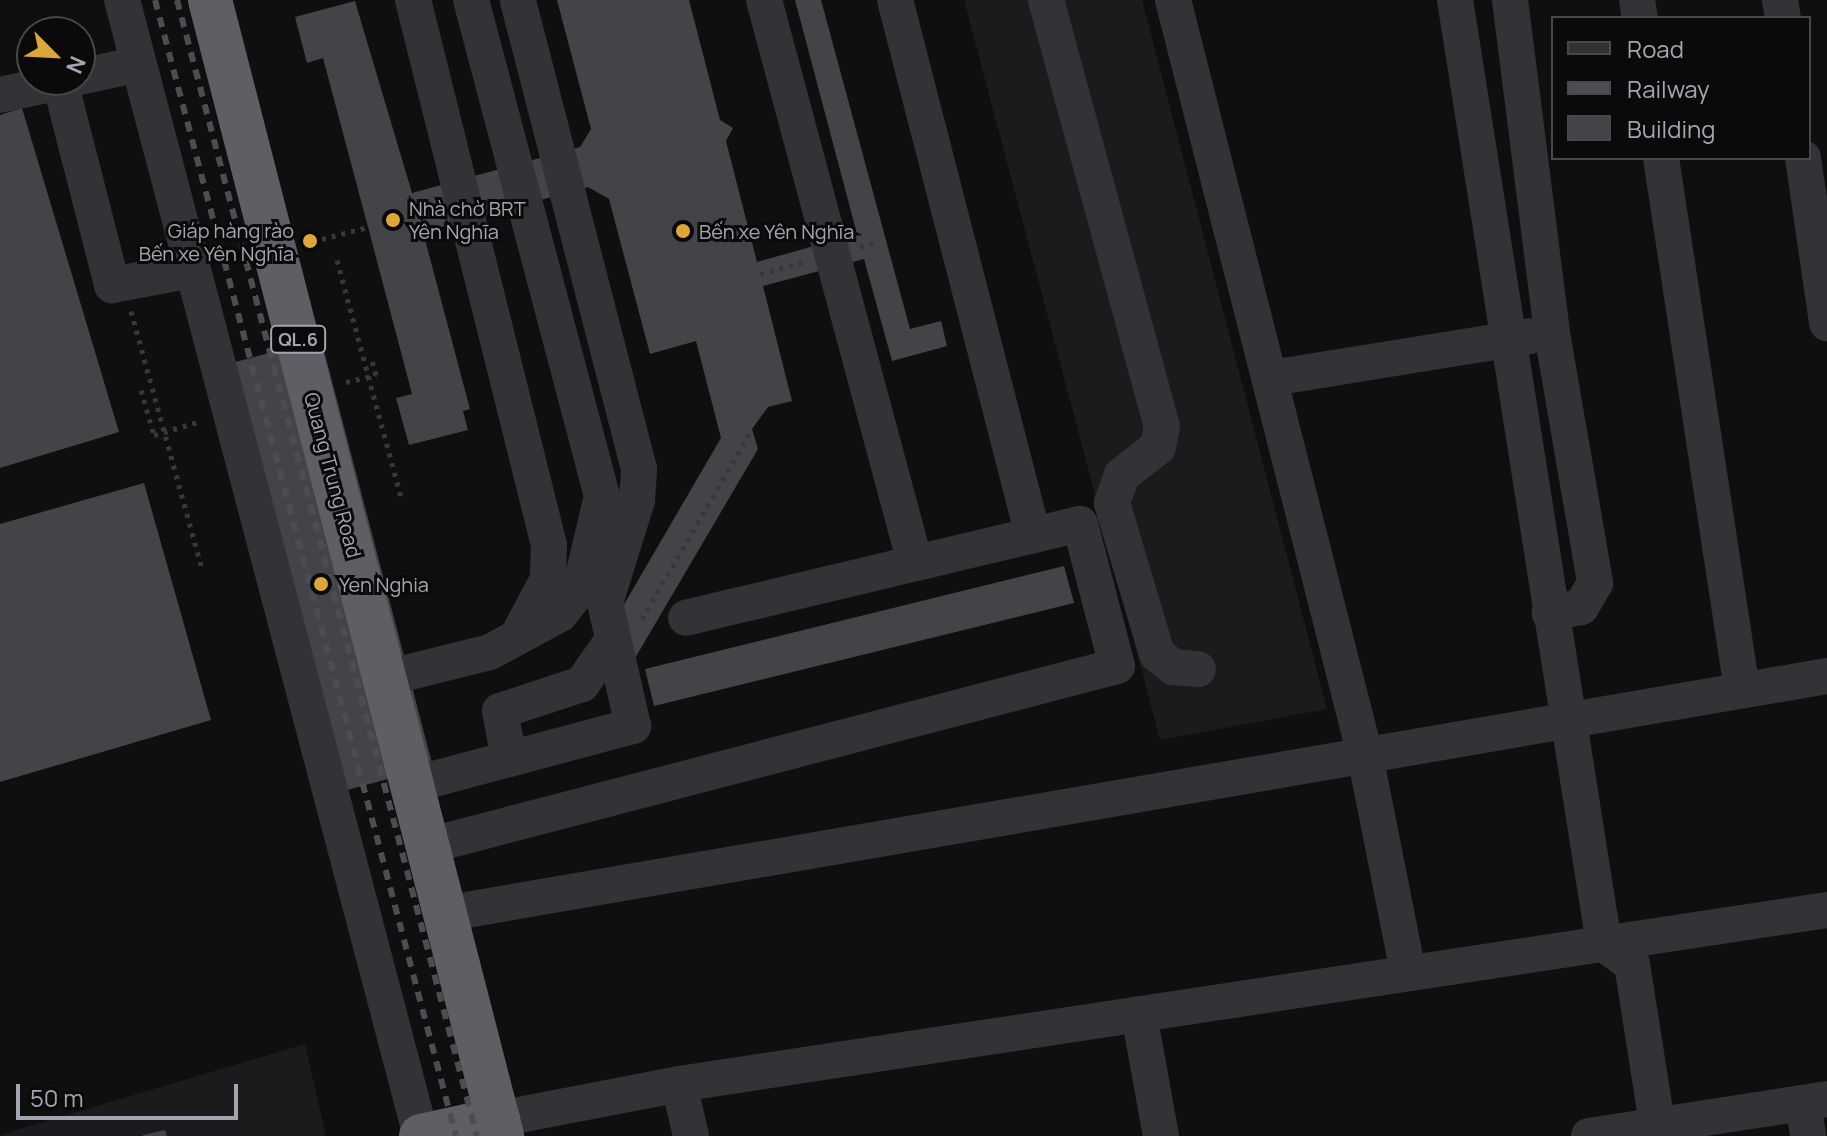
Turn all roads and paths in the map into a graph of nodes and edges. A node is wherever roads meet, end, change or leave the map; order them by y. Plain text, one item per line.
1 (122, 0) edge
2 (210, 0) edge
3 (413, 0) edge
4 (471, 0) edge
5 (518, 0) edge
6 (764, 0) edge
7 (895, 0) edge
8 (1046, 0) edge
9 (1173, 0) edge
10 (1455, 0) edge
11 (1510, 0) edge
12 (139, 64) junction
13 (96, 74) edge
14 (72, 96) edge
15 (1661, 160) edge
16 (1803, 160) edge
17 (368, 227) dead end
18 (322, 239) dead end
19 (337, 260) dead end
20 (193, 270) junction
21 (130, 306) dead end
22 (1827, 323) edge
23 (1552, 333) junction
24 (1508, 340) junction
25 (371, 357) dead end
26 (372, 376) junction
27 (1272, 378) junction
28 (333, 385) dead end
29 (141, 390) dead end
30 (207, 419) dead end
31 (752, 429) dead end
32 (164, 432) junction
33 (402, 501) dead end
34 (1033, 535) junction
35 (915, 563) junction
36 (202, 568) dead end
37 (1550, 613) junction
38 (686, 618) dead end
39 (625, 634) junction
40 (515, 640) junction
41 (1198, 669) dead end
42 (1827, 676) edge
43 (386, 678) junction
44 (1742, 690) junction
45 (1566, 720) junction
46 (1365, 755) junction
47 (509, 759) junction
48 (415, 784) junction
49 (431, 845) junction
50 (1827, 910) edge
51 (449, 913) junction
52 (1604, 944) junction
53 (1408, 973) junction
54 (1139, 1014) junction
55 (679, 1084) junction
56 (1813, 1113) edge
57 (500, 1128) edge
58 (1658, 1130) edge
59 (421, 1136) edge
60 (691, 1136) edge
61 (1161, 1136) edge
62 (1589, 1136) edge

1 - 12 street
2 - 43 highway, Quang Trung Road / QL.6
3 - 40 street
4 - 40 street
5 - 39 street
6 - 35 street
7 - 34 street
8 - 41 street
9 - 27 street
10 - 24 street
11 - 23 street
12 - 13 street
12 - 20 street
14 - 20 street
15 - 44 street
16 - 22 street
17 - 18 path
19 - 26 path
20 - 59 street
21 - 32 path
23 - 24 street
23 - 37 street
24 - 27 street
24 - 37 street
25 - 26 path
26 - 28 path
26 - 33 path
27 - 46 street
29 - 32 path
30 - 32 path
31 - 39 path
32 - 36 path
34 - 35 street
34 - 49 street
35 - 38 street
37 - 45 street
39 - 47 street
39 - 47 street
40 - 43 street
42 - 44 street
43 - 48 highway, Quang Trung Road / QL.6
44 - 45 street
45 - 46 street
45 - 52 street
46 - 51 street
46 - 53 street
47 - 48 street
48 - 49 highway, Quang Trung Road / QL.6
49 - 51 highway, Quang Trung Road / QL.6
50 - 52 street
51 - 57 highway, Quang Trung Road / QL.6
52 - 53 street
52 - 58 street
53 - 54 street
54 - 55 street
54 - 61 street
55 - 57 street
55 - 60 street
56 - 58 street
57 - 59 highway
58 - 62 street

